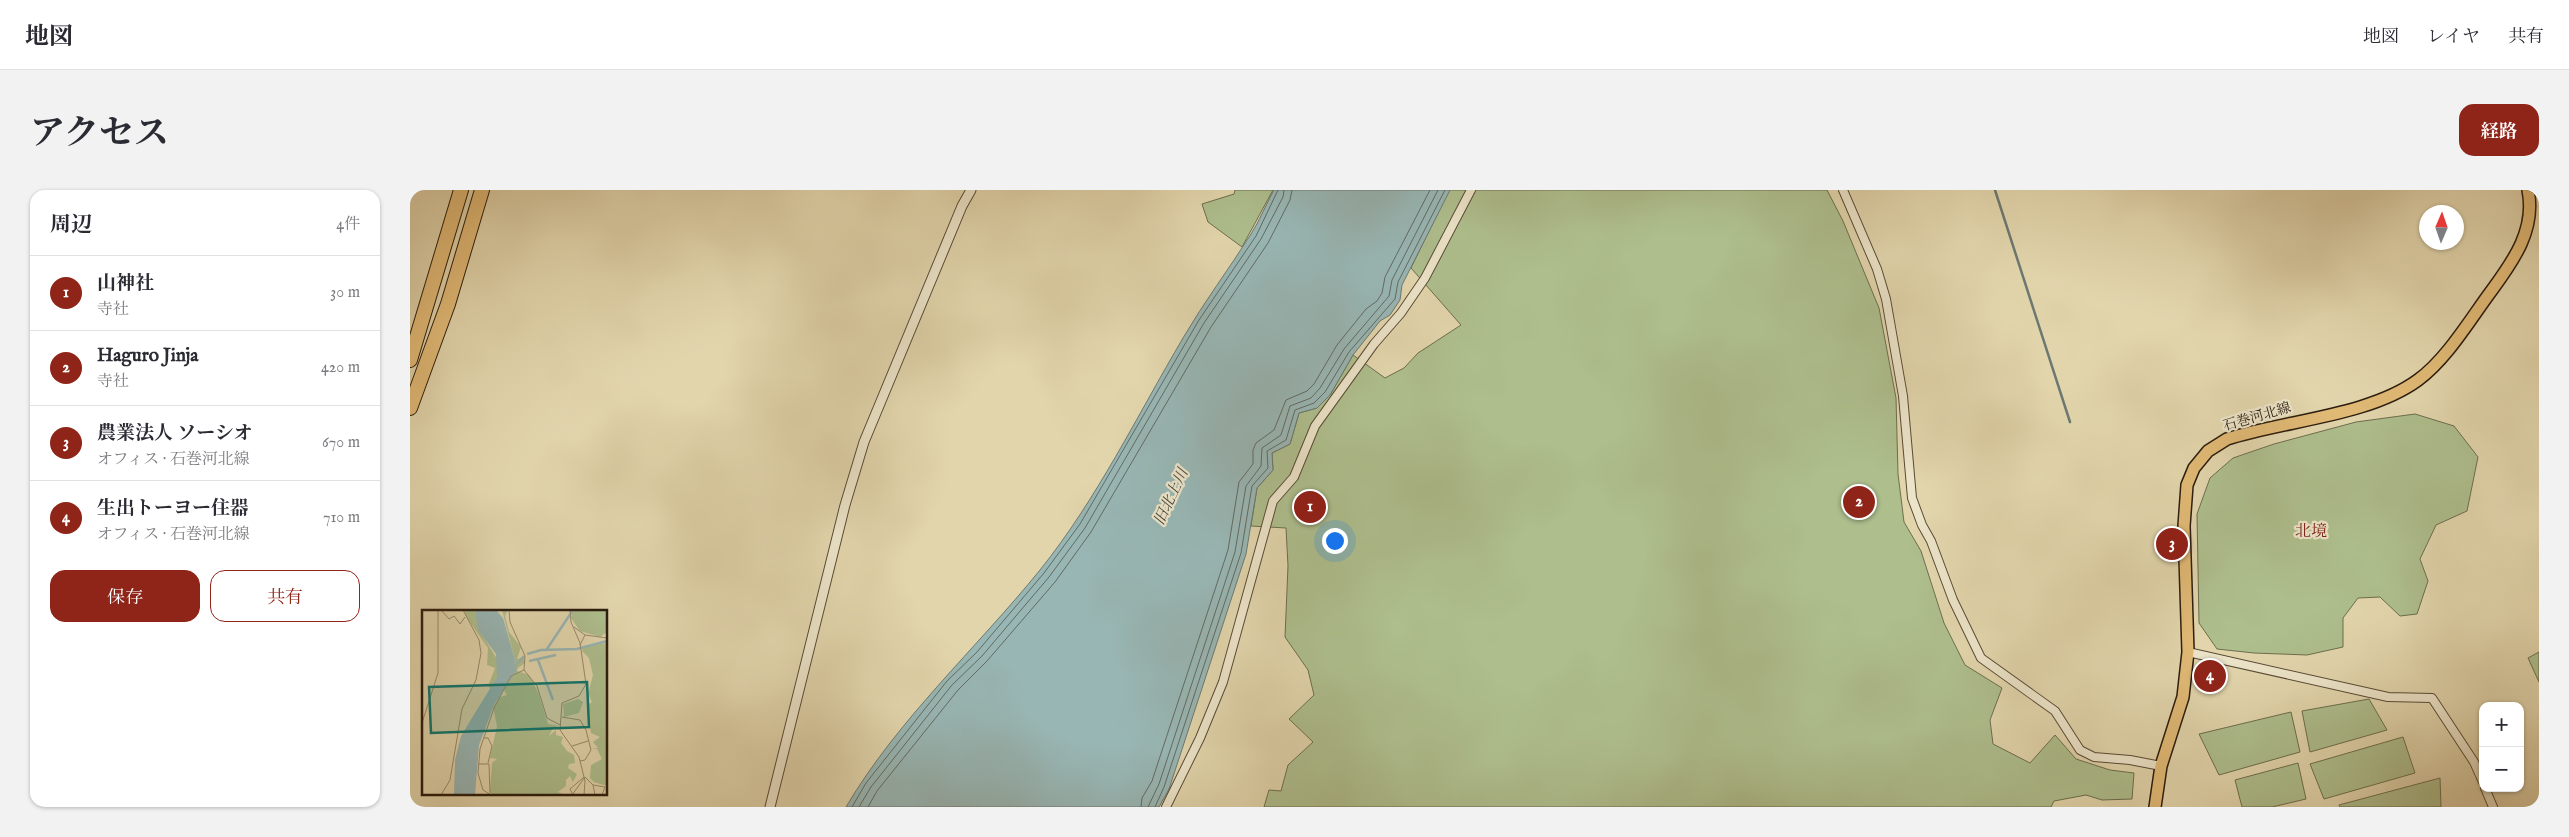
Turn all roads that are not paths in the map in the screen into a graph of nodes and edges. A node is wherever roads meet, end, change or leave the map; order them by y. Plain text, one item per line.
1 (461, 190) edge
2 (482, 190) edge
3 (971, 190) edge
4 (1471, 190) edge
5 (1843, 190) edge
6 (2528, 190) edge
7 (410, 360) edge
8 (410, 408) edge
9 (2188, 652) junction
10 (2161, 766) junction
11 (2479, 773) edge
12 (2487, 792) edge
13 (770, 807) edge
14 (1166, 807) edge
15 (2155, 807) edge
16 (2493, 807) edge

1 - 7 highway
2 - 8 highway
3 - 13 street
4 - 14 street
5 - 10 street
6 - 9 main road, 石巻河北線
9 - 10 main road, 石巻河北線
9 - 11 street
10 - 15 main road, 石巻河北線
12 - 16 street

